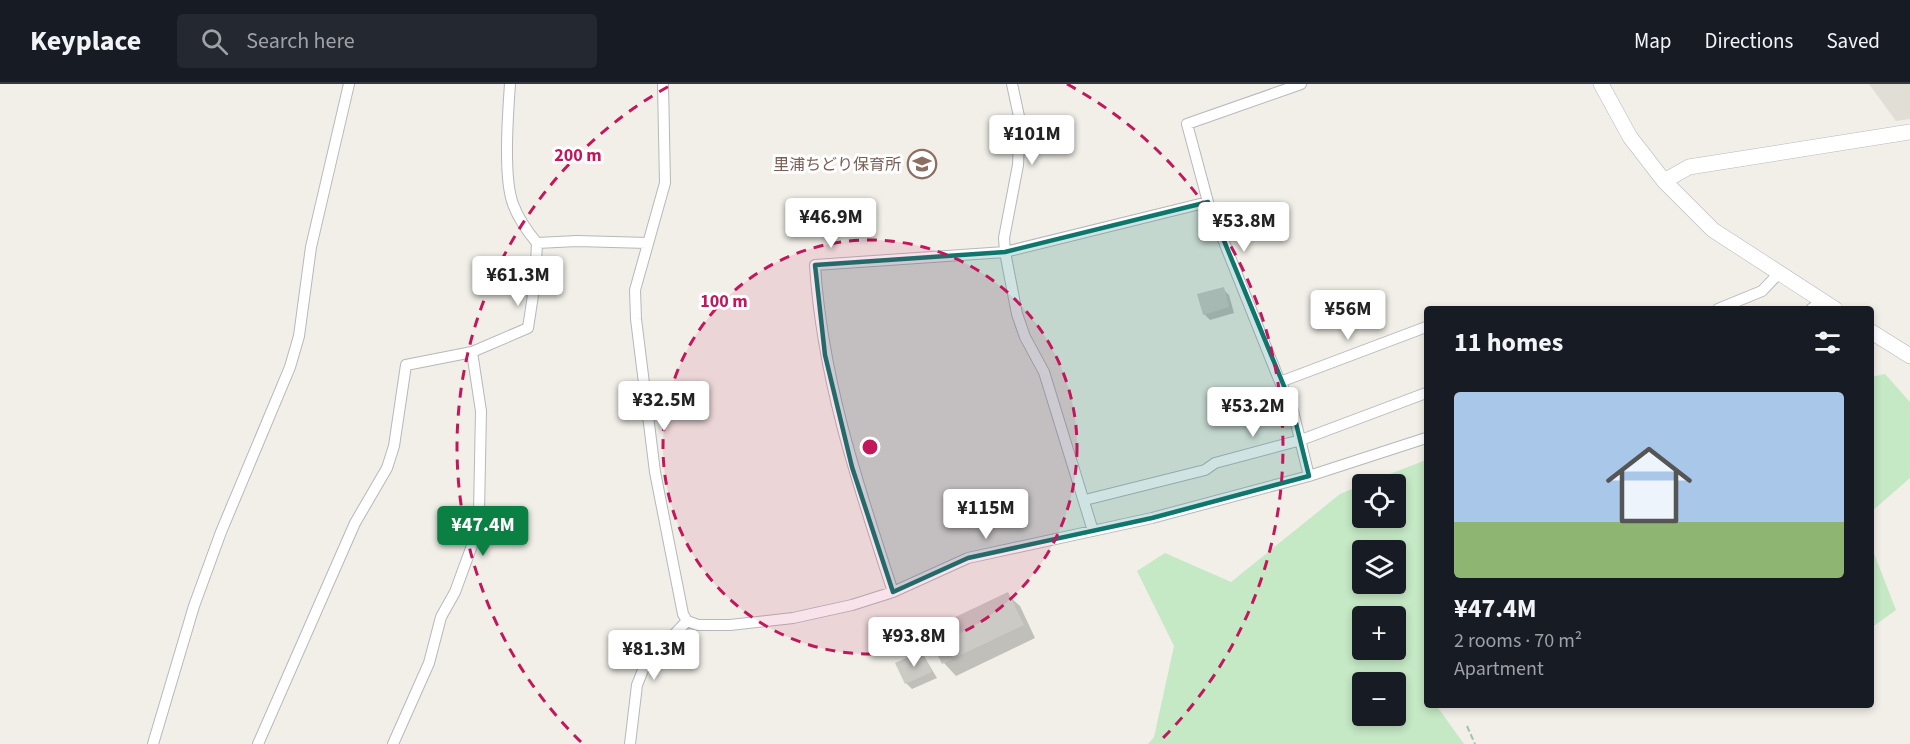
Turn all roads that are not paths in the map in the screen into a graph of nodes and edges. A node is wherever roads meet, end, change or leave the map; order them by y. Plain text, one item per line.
1 (349, 84) edge
2 (510, 84) edge
3 (663, 84) edge
4 (1012, 84) edge
5 (1301, 84) edge
6 (1600, 84) edge
7 (1910, 132) edge
8 (1664, 181) junction
9 (1208, 202) junction
10 (537, 243) junction
11 (648, 243) junction
12 (1005, 252) junction
13 (1779, 273) junction
14 (1725, 306) edge
15 (1823, 306) edge
16 (1424, 328) edge
17 (1874, 334) edge
18 (472, 352) junction
19 (1910, 356) edge
20 (1280, 382) junction
21 (1424, 394) edge
22 (1424, 439) edge
23 (1301, 440) junction
24 (1309, 476) junction
25 (1085, 500) junction
26 (1093, 531) junction
27 (893, 592) junction
28 (687, 621) junction
29 (153, 744) edge
30 (258, 744) edge
31 (393, 744) edge
32 (630, 744) edge

1 - 29 street
2 - 10 street
3 - 11 street
4 - 12 street
5 - 9 street
6 - 8 street
7 - 8 street
8 - 13 street
9 - 12 street
9 - 20 street
10 - 11 street
10 - 18 street
11 - 28 street
12 - 25 street
12 - 27 street
13 - 14 street
13 - 15 street
16 - 20 street
17 - 19 street
18 - 30 street
18 - 31 street
20 - 23 street
21 - 23 street
22 - 24 street
23 - 24 street
23 - 25 street
24 - 26 street
25 - 26 street
26 - 27 street
27 - 28 street
28 - 32 street

